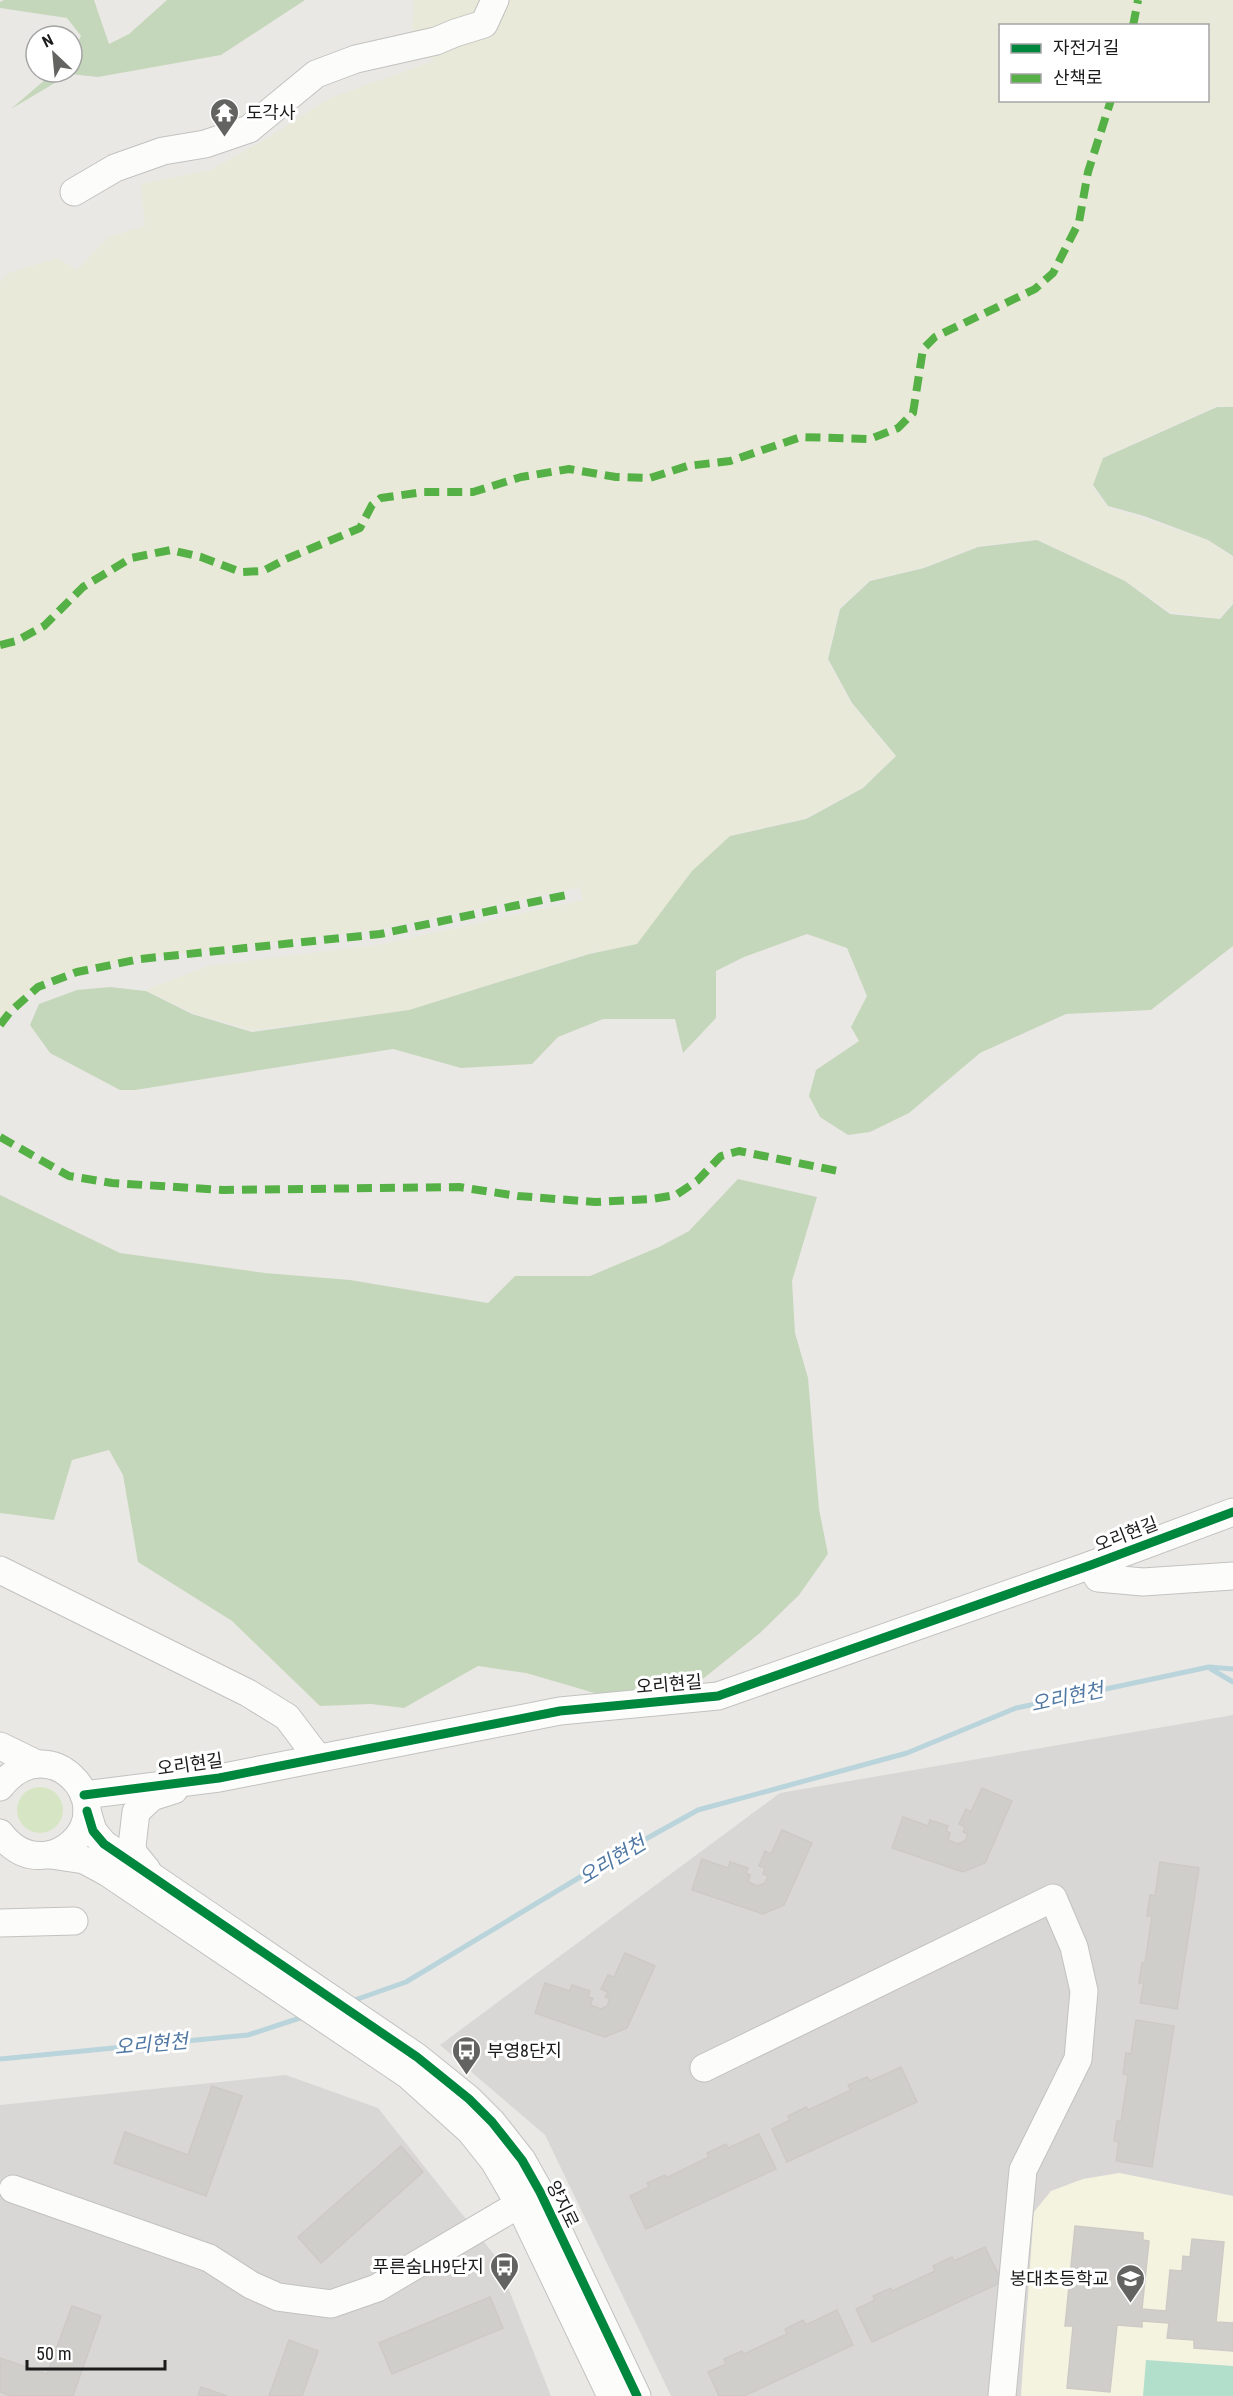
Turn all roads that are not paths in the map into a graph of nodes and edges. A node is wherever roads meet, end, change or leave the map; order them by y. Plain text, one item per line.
1 (495, 0) edge
2 (74, 192) dead end
3 (1233, 1512) edge
4 (1091, 1565) junction
5 (0, 1570) edge
6 (1233, 1576) edge
7 (0, 1746) edge
8 (318, 1758) junction
9 (37, 1764) junction
10 (66, 1772) junction
11 (219, 1778) junction
12 (0, 1787) edge
13 (85, 1803) junction
14 (0, 1833) edge
15 (10, 1850) edge
16 (51, 1855) junction
17 (152, 1877) junction
18 (75, 1921) dead end
19 (0, 1923) edge
20 (213, 1931) junction
21 (704, 2068) dead end
22 (13, 2189) dead end
23 (529, 2198) junction
24 (611, 2396) edge
25 (637, 2396) edge
26 (1002, 2396) edge

1 - 2 street
3 - 4 street, 오리현길
4 - 6 street
4 - 8 street, 오리현길
5 - 8 street
7 - 9 street
8 - 11 street, 오리현길
9 - 10 street
9 - 12 street
10 - 11 street
10 - 13 street
11 - 13 street, 오리현길
11 - 17 street
13 - 16 street
13 - 17 street
14 - 15 street
15 - 16 street
16 - 20 street
17 - 20 street
18 - 19 street
20 - 23 street, 양지로
21 - 26 street
22 - 23 street
23 - 24 street, 양지로
23 - 25 street, 양지로

